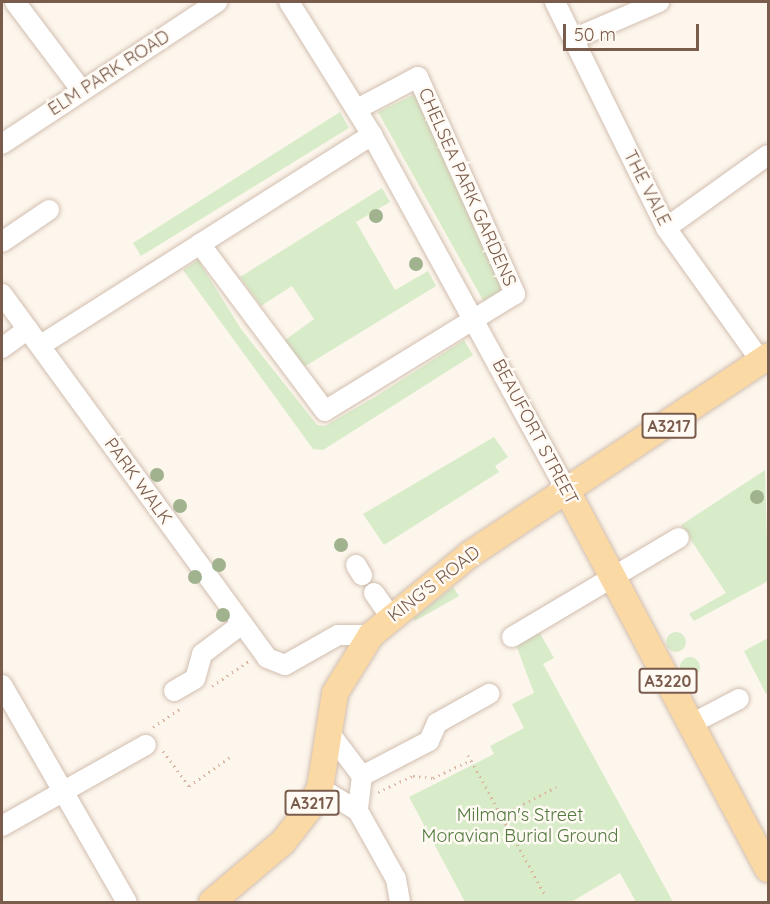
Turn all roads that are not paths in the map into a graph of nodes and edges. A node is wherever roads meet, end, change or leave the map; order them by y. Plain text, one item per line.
1 (15, 2) edge
2 (217, 2) edge
3 (289, 2) edge
4 (555, 2) edge
5 (659, 2) edge
6 (573, 39) junction
7 (82, 91) junction
8 (357, 109) junction
9 (372, 135) junction
10 (2, 144) edge
11 (768, 155) edge
12 (49, 210) dead end
13 (666, 228) junction
14 (2, 242) edge
15 (200, 244) junction
16 (2, 294) edge
17 (475, 319) junction
18 (28, 329) junction
19 (41, 345) junction
20 (2, 348) edge
21 (765, 359) edge
22 (568, 493) junction
23 (679, 538) dead end
24 (613, 576) junction
25 (374, 593) dead end
26 (391, 617) junction
27 (242, 624) junction
28 (372, 635) junction
29 (512, 637) dead end
30 (2, 685) edge
31 (174, 691) dead end
32 (489, 694) dead end
33 (739, 699) dead end
34 (691, 724) junction
35 (328, 731) junction
36 (146, 745) dead end
37 (362, 776) junction
38 (320, 788) junction
39 (61, 792) junction
40 (360, 805) junction
41 (2, 826) edge
42 (768, 866) edge
43 (394, 900) edge
44 (127, 903) edge
45 (212, 903) edge

1 - 7 street
2 - 7 street, ELM PARK ROAD
3 - 8 street, BEAUFORT STREET
4 - 6 street, THE VALE
5 - 6 street
6 - 13 street, THE VALE
7 - 10 street, ELM PARK ROAD
8 - 9 street, BEAUFORT STREET
8 - 17 street, CHELSEA PARK GARDENS
9 - 15 street
9 - 17 street, BEAUFORT STREET
11 - 13 street
12 - 14 street
13 - 21 street, THE VALE
15 - 17 street, CHELSEA PARK GARDENS
15 - 19 street
16 - 18 street, PARK WALK
17 - 22 street, BEAUFORT STREET
18 - 19 street, PARK WALK
18 - 20 street
19 - 27 street, PARK WALK
21 - 22 main road, KING'S ROAD / A3217
22 - 24 main road, BEAUFORT STREET / A3220
22 - 26 main road, KING'S ROAD / A3217
23 - 24 street
24 - 29 street
24 - 34 main road, BEAUFORT STREET / A3220
25 - 26 street
26 - 28 main road, KING'S ROAD / A3217
27 - 28 street, PARK WALK
27 - 31 street
28 - 35 main road, KING'S ROAD / A3217
30 - 39 street
32 - 37 street
33 - 34 street
34 - 42 main road, BEAUFORT STREET / A3220
35 - 37 street
35 - 38 main road, KING'S ROAD / A3217
36 - 39 street
37 - 40 street
38 - 40 street
38 - 45 main road, KING'S ROAD / A3217
39 - 41 street
39 - 44 street
40 - 43 street

